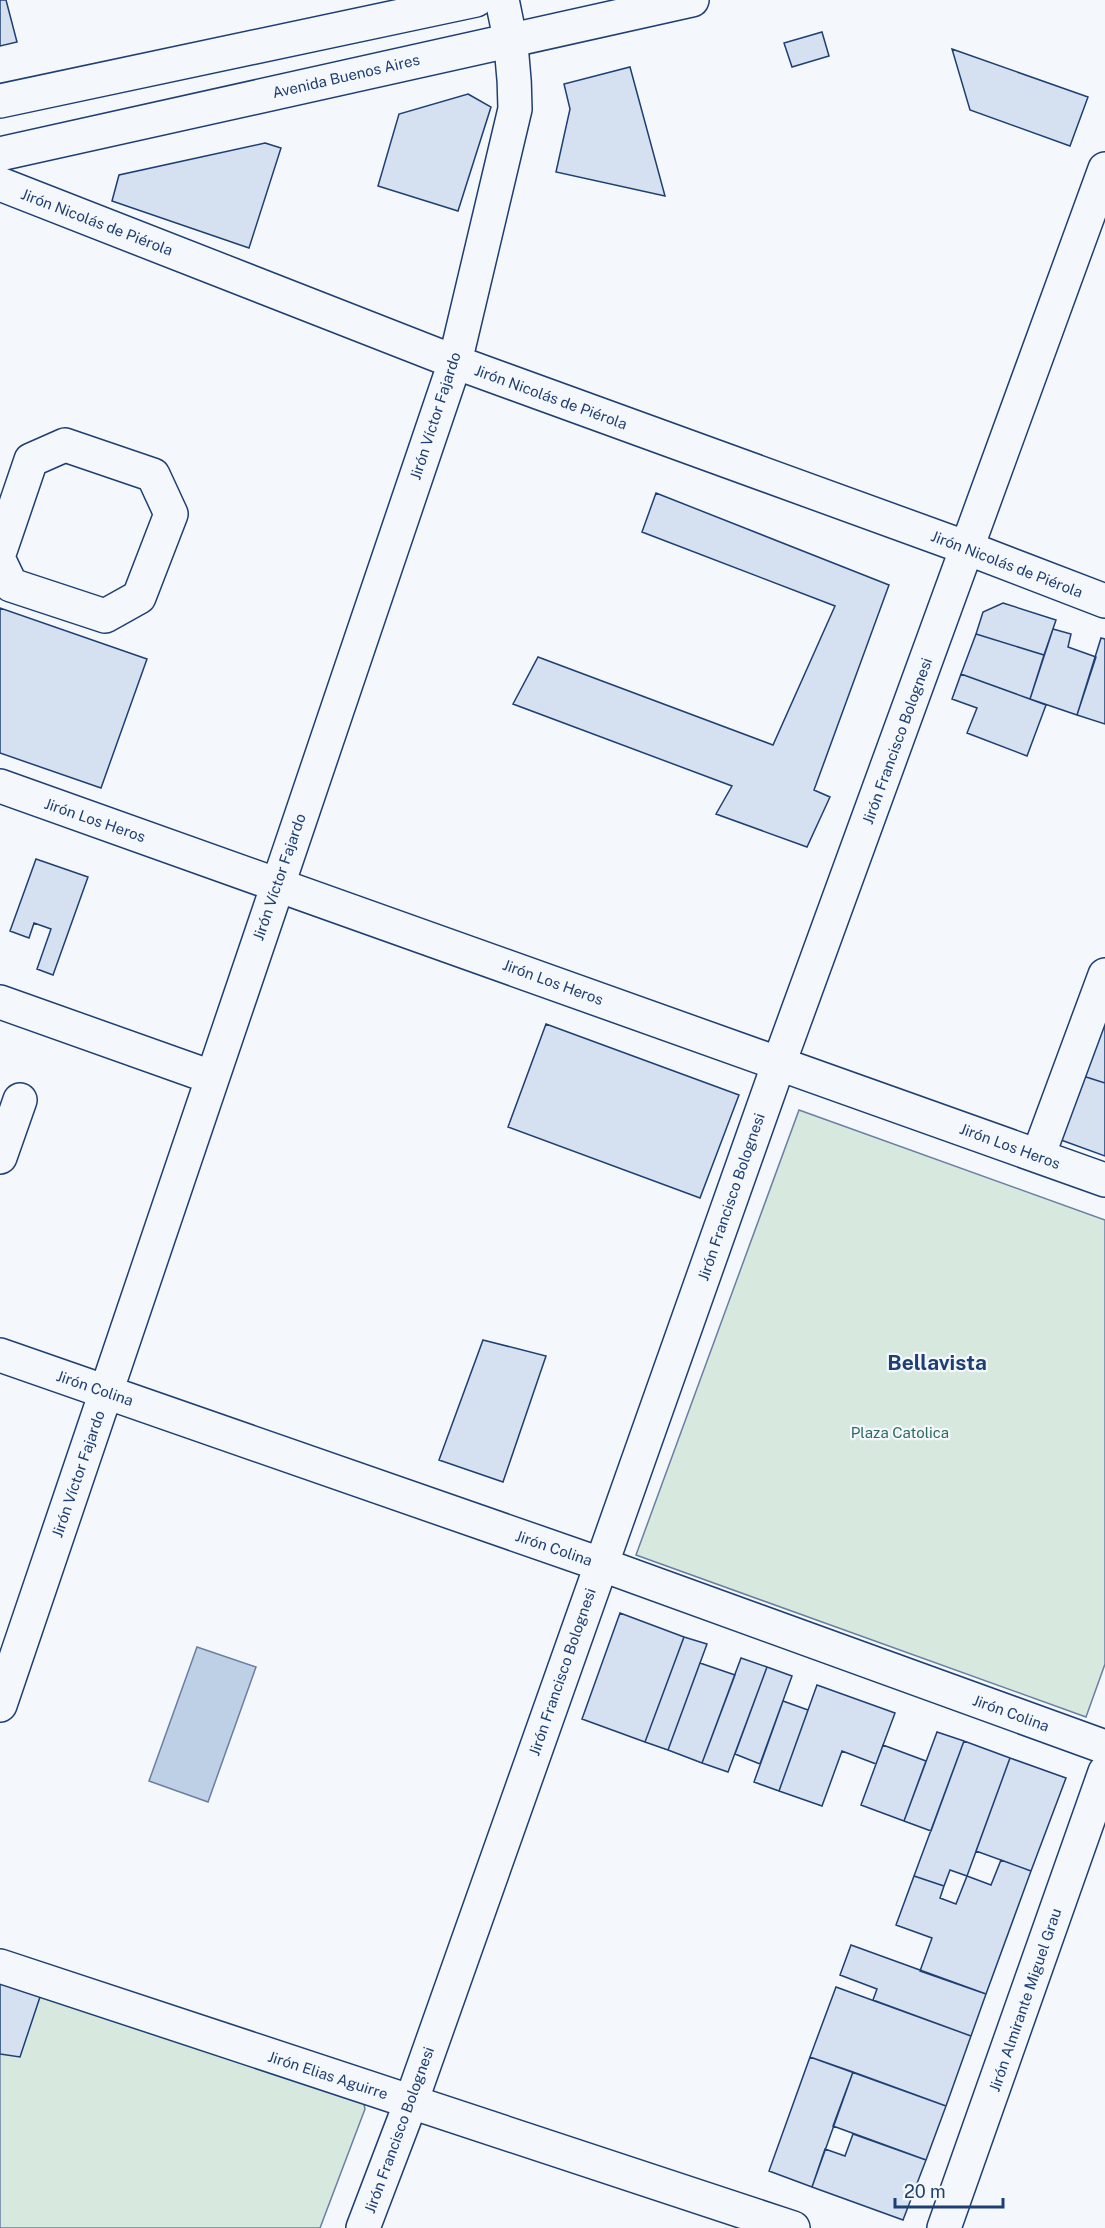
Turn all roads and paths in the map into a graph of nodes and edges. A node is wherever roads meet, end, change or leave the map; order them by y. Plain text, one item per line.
1 (476, 0) edge
2 (502, 0) edge
3 (692, 0) edge
4 (512, 39) junction
5 (0, 101) edge
6 (0, 154) edge
7 (1105, 169) edge
8 (0, 184) edge
9 (455, 362) junction
10 (967, 548) junction
11 (0, 551) edge
12 (0, 562) edge
13 (1105, 601) edge
14 (0, 786) edge
15 (276, 884) junction
16 (1105, 975) edge
17 (0, 1002) edge
18 (779, 1063) junction
19 (211, 1077) junction
20 (20, 1100) dead end
21 (1038, 1156) junction
22 (0, 1157) edge
23 (1105, 1180) edge
24 (0, 1355) edge
25 (105, 1392) junction
26 (600, 1564) junction
27 (0, 1705) edge
28 (1105, 1747) edge
29 (1105, 1772) edge
30 (0, 1966) edge
31 (411, 2102) junction
32 (363, 2228) edge
33 (793, 2228) edge
34 (944, 2228) edge

1 - 5 street
2 - 4 street, Jirón Víctor Fajardo
3 - 4 street, Avenida Buenos Aires
4 - 6 street, Avenida Buenos Aires
4 - 9 street, Jirón Víctor Fajardo
7 - 10 street, Jirón Francisco Bolognesi
8 - 9 street, Jirón Nicolás de Piérola
9 - 10 street, Jirón Nicolás de Piérola
9 - 15 street, Jirón Víctor Fajardo
10 - 13 street, Jirón Nicolás de Piérola
10 - 18 street, Jirón Francisco Bolognesi
11 - 12 street
14 - 15 street, Jirón Los Heros
15 - 18 street, Jirón Los Heros
15 - 19 street, Jirón Víctor Fajardo
16 - 21 street
17 - 19 street
18 - 21 street, Jirón Los Heros
18 - 26 street, Jirón Francisco Bolognesi
19 - 25 street, Jirón Víctor Fajardo
20 - 22 street
21 - 23 street, Jirón Los Heros
24 - 25 street, Jirón Colina
25 - 26 street, Jirón Colina
25 - 27 street, Jirón Víctor Fajardo
26 - 28 street, Jirón Colina
26 - 31 street, Jirón Francisco Bolognesi
29 - 34 street, Jirón Almirante Miguel Grau
30 - 31 street, Jirón Elias Aguirre
31 - 32 street, Jirón Francisco Bolognesi
31 - 33 street, Jirón Elias Aguirre

